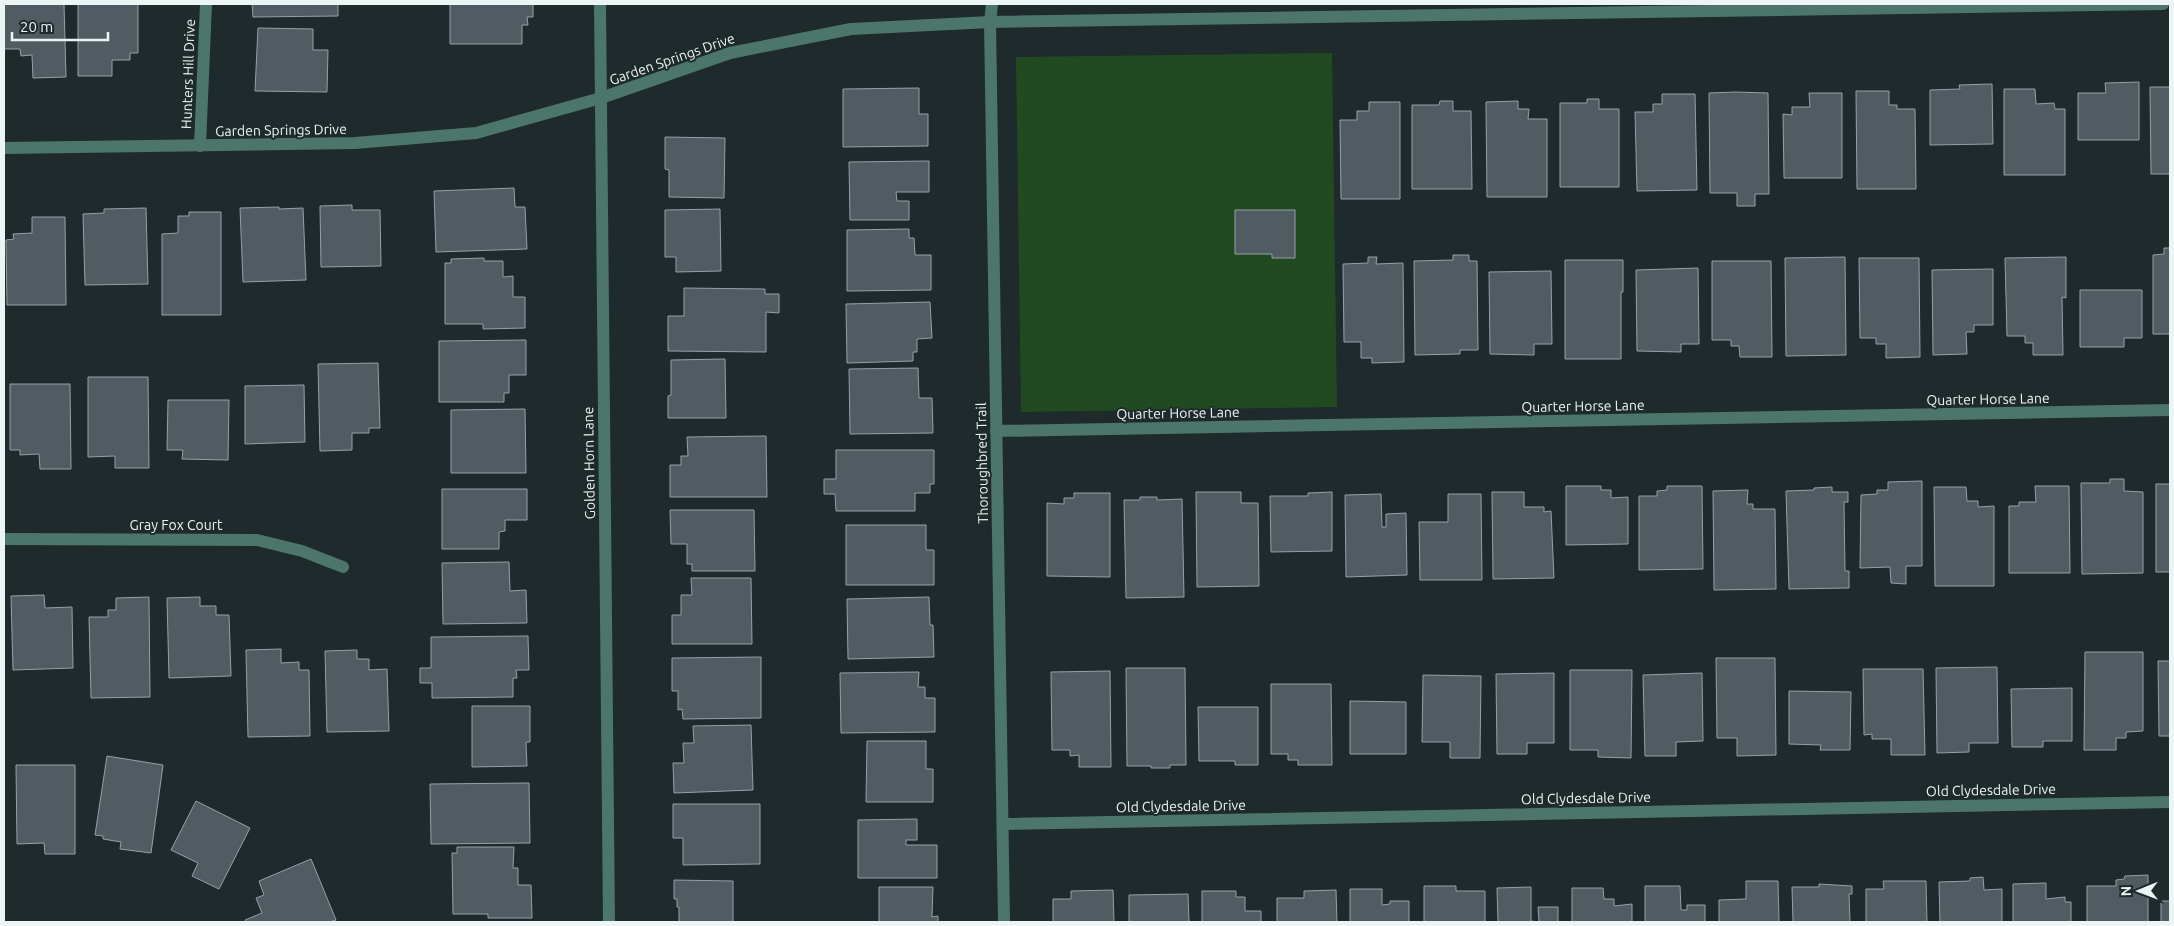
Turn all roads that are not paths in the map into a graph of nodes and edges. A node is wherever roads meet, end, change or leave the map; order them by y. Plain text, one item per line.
1 (206, 4) edge
2 (600, 4) edge
3 (992, 4) edge
4 (2163, 4) edge
5 (1910, 6) edge
6 (1507, 9) edge
7 (990, 22) junction
8 (600, 98) junction
9 (200, 146) junction
10 (4, 148) edge
11 (2170, 410) edge
12 (996, 431) junction
13 (4, 539) edge
14 (343, 567) dead end
15 (2170, 802) edge
16 (1003, 824) junction
17 (609, 922) edge
18 (1004, 922) edge

1 - 9 street, Hunters Hill Drive
2 - 8 street, Golden Horn Lane
3 - 7 street, Thoroughbred Trail
4 - 5 street, Garden Springs Drive
5 - 6 street, Garden Springs Drive
6 - 7 street, Garden Springs Drive
7 - 8 street, Garden Springs Drive
7 - 12 street, Thoroughbred Trail
8 - 9 street, Garden Springs Drive
8 - 17 street, Golden Horn Lane
9 - 10 street, Garden Springs Drive
11 - 12 street, Quarter Horse Lane
12 - 16 street, Thoroughbred Trail
13 - 14 street, Gray Fox Court
15 - 16 street, Old Clydesdale Drive
16 - 18 street, Thoroughbred Trail

